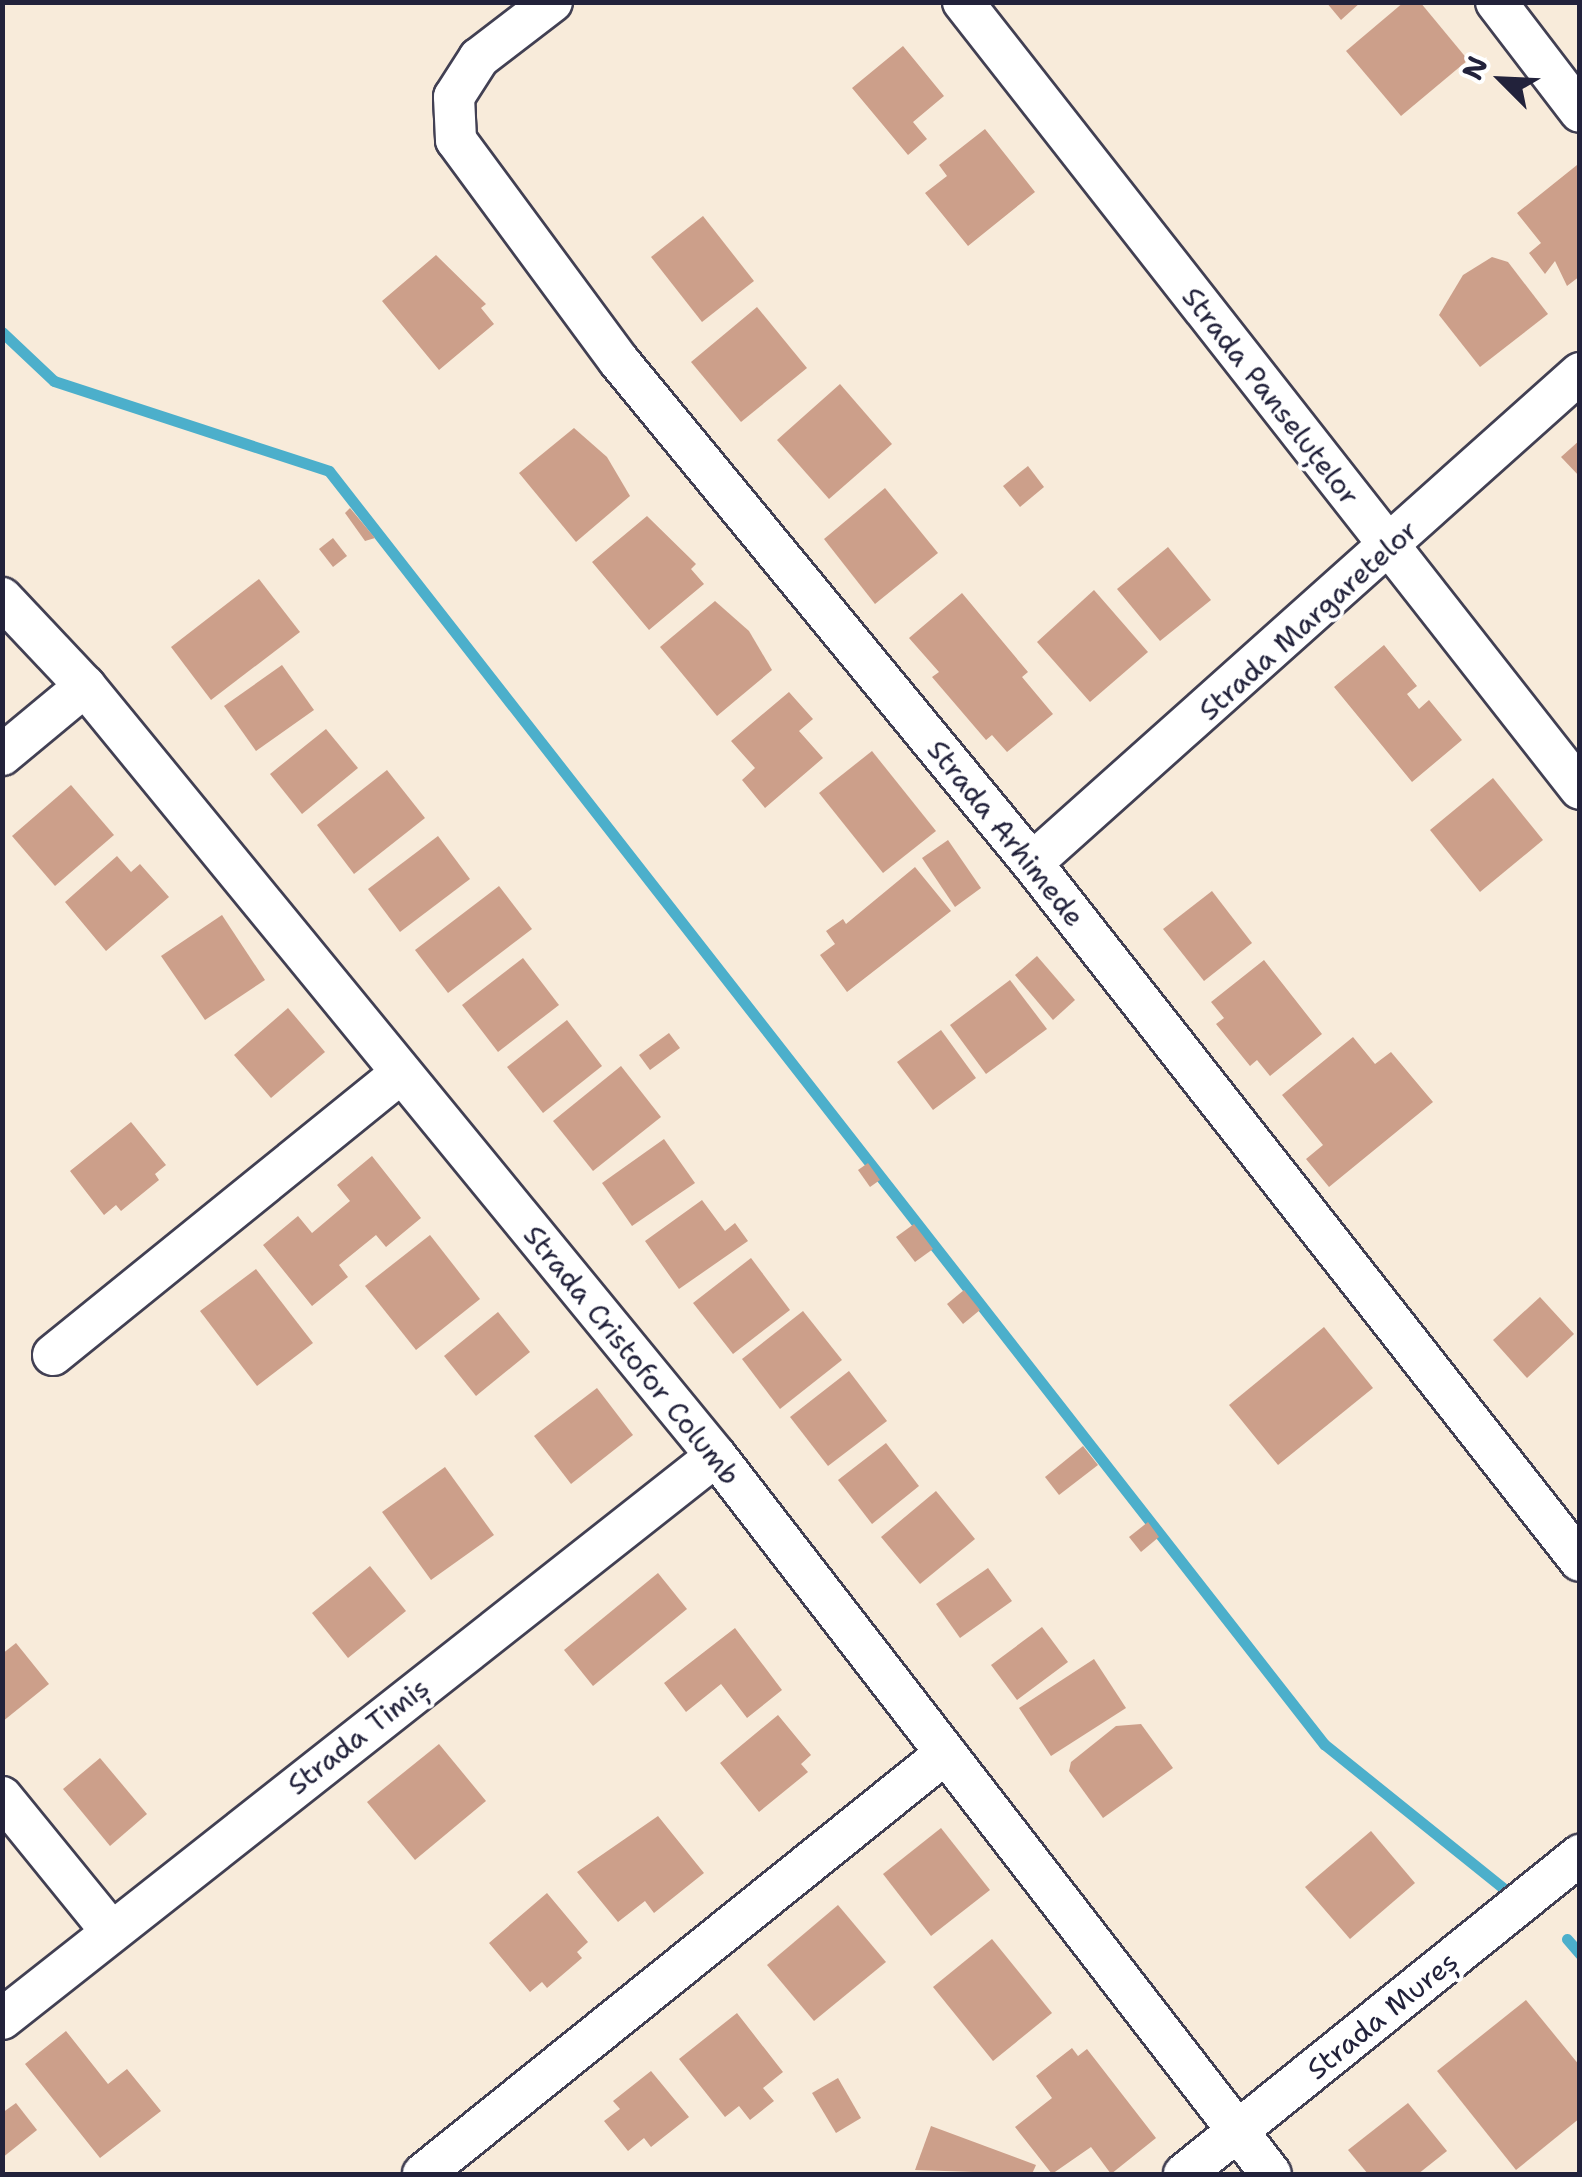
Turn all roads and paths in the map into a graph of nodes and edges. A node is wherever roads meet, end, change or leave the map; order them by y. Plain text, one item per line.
1 (552, 2) edge
2 (963, 2) edge
3 (1496, 2) edge
4 (1580, 112) edge
5 (1580, 374) edge
6 (1390, 549) junction
7 (2, 598) edge
8 (84, 686) junction
9 (2, 755) edge
10 (1580, 789) edge
11 (1032, 863) junction
12 (402, 1073) junction
13 (53, 1355) dead end
14 (716, 1456) junction
15 (1580, 1562) edge
16 (946, 1754) junction
17 (2, 1797) edge
18 (1580, 1856) edge
19 (110, 1930) junction
20 (2, 2019) edge
21 (1239, 2131) junction
22 (423, 2174) edge
23 (1184, 2174) edge
24 (1271, 2174) edge

1 - 11 street, Strada Arhimede
2 - 6 street, Strada Panseluțelor
3 - 4 street
5 - 6 street, Strada Margaretelor
6 - 10 street, Strada Panseluțelor
6 - 11 street, Strada Margaretelor
7 - 8 street, Strada Cristofor Columb
8 - 9 street
8 - 12 street, Strada Cristofor Columb
11 - 15 street, Strada Arhimede
12 - 13 street
12 - 14 street, Strada Cristofor Columb
14 - 16 street, Strada Cristofor Columb
14 - 19 street, Strada Timiș
16 - 21 street, Strada Cristofor Columb
16 - 22 street
17 - 19 street
18 - 21 street, Strada Mureș
19 - 20 street, Strada Timiș
21 - 23 street, Strada Mureș
21 - 24 street, Strada Cristofor Columb

